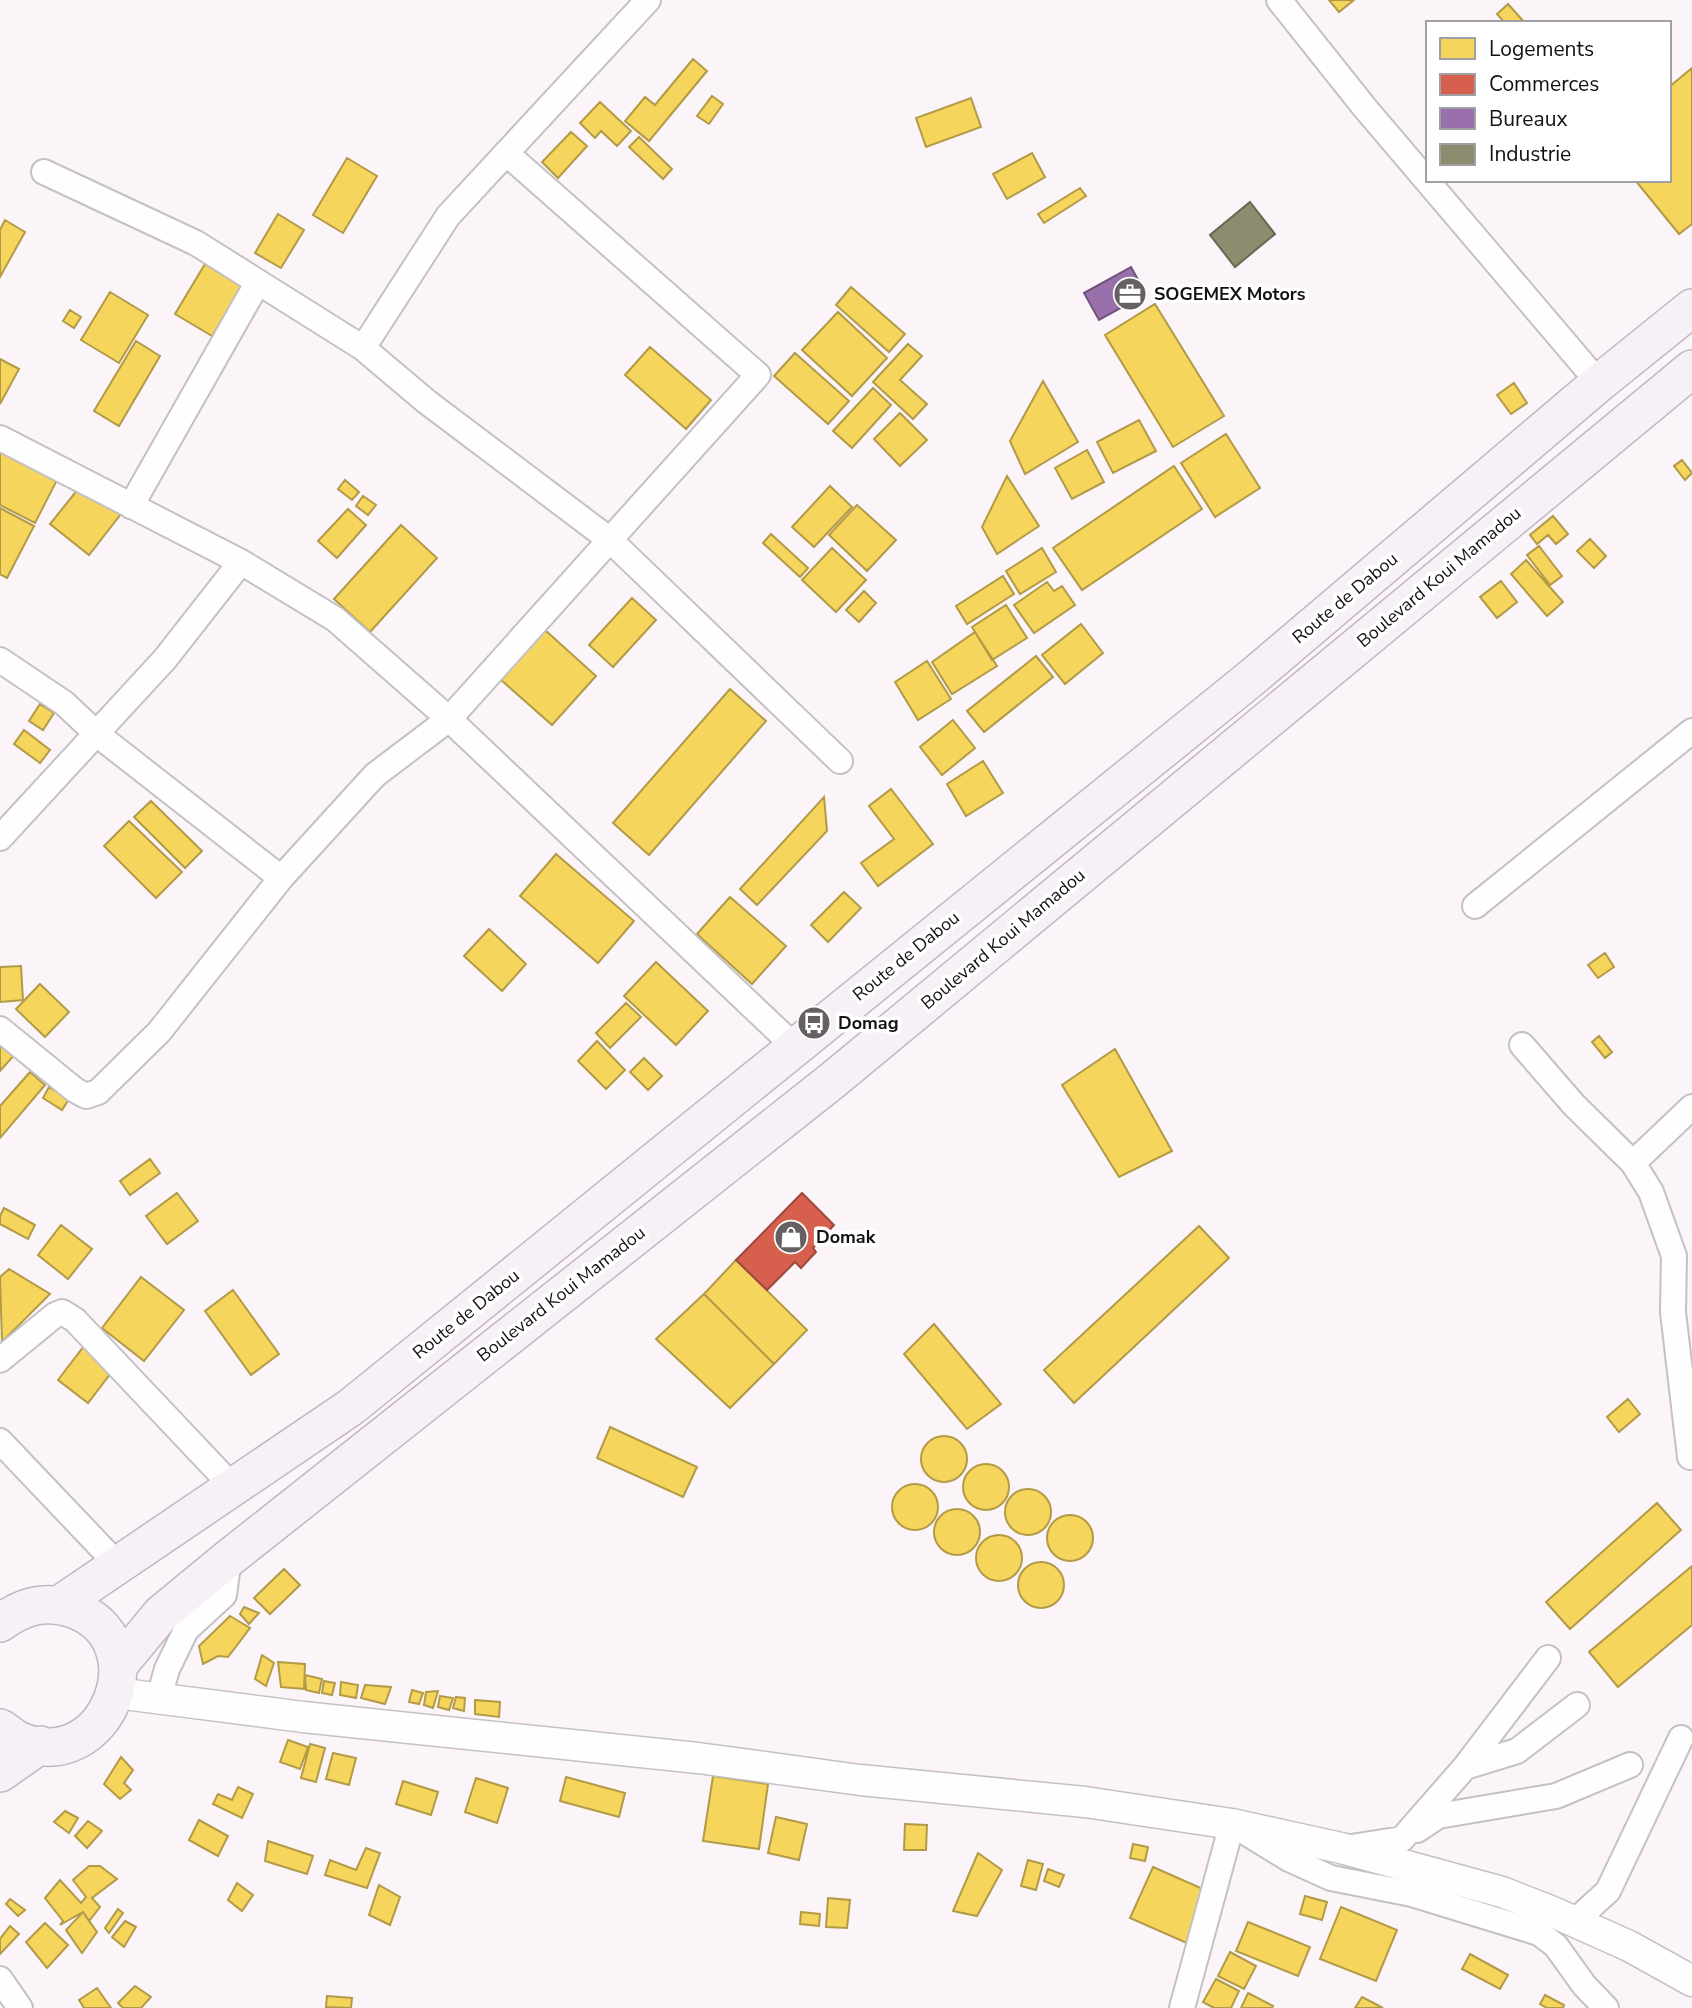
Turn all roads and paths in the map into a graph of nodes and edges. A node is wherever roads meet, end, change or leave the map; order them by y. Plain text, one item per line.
1 (648, 0) edge
2 (1279, 0) edge
3 (506, 153) junction
4 (44, 172) dead end
5 (1426, 180) edge
6 (1428, 182) edge
7 (258, 282) junction
8 (1692, 308) edge
9 (363, 348) junction
10 (1692, 369) edge
11 (1599, 383) junction
12 (0, 438) edge
13 (131, 506) junction
14 (610, 540) junction
15 (241, 562) junction
16 (0, 660) edge
17 (449, 719) junction
18 (1692, 732) edge
19 (97, 735) junction
20 (840, 761) dead end
21 (0, 838) edge
22 (281, 878) junction
23 (1475, 906) dead end
24 (0, 1028) edge
25 (1521, 1045) dead end
26 (794, 1046) junction
27 (1692, 1107) edge
28 (1633, 1163) junction
29 (0, 1360) edge
30 (0, 1441) edge
31 (1690, 1457) dead end
32 (233, 1487) junction
33 (229, 1558) junction
34 (117, 1564) junction
35 (59, 1605) junction
36 (0, 1623) edge
37 (1548, 1658) dead end
38 (117, 1679) junction
39 (159, 1698) junction
40 (1577, 1705) dead end
41 (0, 1728) edge
42 (1681, 1738) dead end
43 (40, 1745) junction
44 (1630, 1765) dead end
45 (1465, 1767) junction
46 (0, 1773) edge
47 (1232, 1824) junction
48 (1402, 1839) junction
49 (1341, 1848) junction
50 (1608, 1891) junction
51 (1574, 1922) junction
52 (1609, 1937) junction
53 (0, 1979) edge
54 (1692, 1981) edge
55 (20, 2008) edge
56 (1182, 2008) edge
57 (1606, 2008) edge

1 - 3 street
2 - 5 street
3 - 9 street
3 - 14 street
4 - 7 street
6 - 11 street
7 - 9 street
7 - 13 street
8 - 11 main road
9 - 14 street
10 - 33 main road, Boulevard Koui Mamadou
11 - 26 main road, Route de Dabou
12 - 13 street
13 - 15 street
14 - 17 street
14 - 20 street
15 - 17 street
15 - 19 street
16 - 19 street
17 - 22 street
17 - 26 street
18 - 23 street
19 - 21 street
19 - 22 street
22 - 24 street
25 - 28 street
26 - 32 main road, Route de Dabou
27 - 28 street
28 - 31 street
29 - 32 street
30 - 34 street
32 - 34 main road, Route de Dabou
33 - 38 main road, Boulevard Koui Mamadou
33 - 39 street
34 - 35 main road, Route de Dabou
35 - 36 main road
35 - 38 main road
37 - 45 street
38 - 39 street
38 - 43 main road, Boulevard Koui Mamadou
39 - 47 street
40 - 45 street
41 - 43 main road
42 - 50 street
43 - 46 main road
44 - 48 street
45 - 48 street
47 - 49 street
47 - 56 street
47 - 57 street
48 - 49 street
49 - 51 street
50 - 51 street
50 - 52 street
51 - 52 street
52 - 54 street
53 - 55 street

